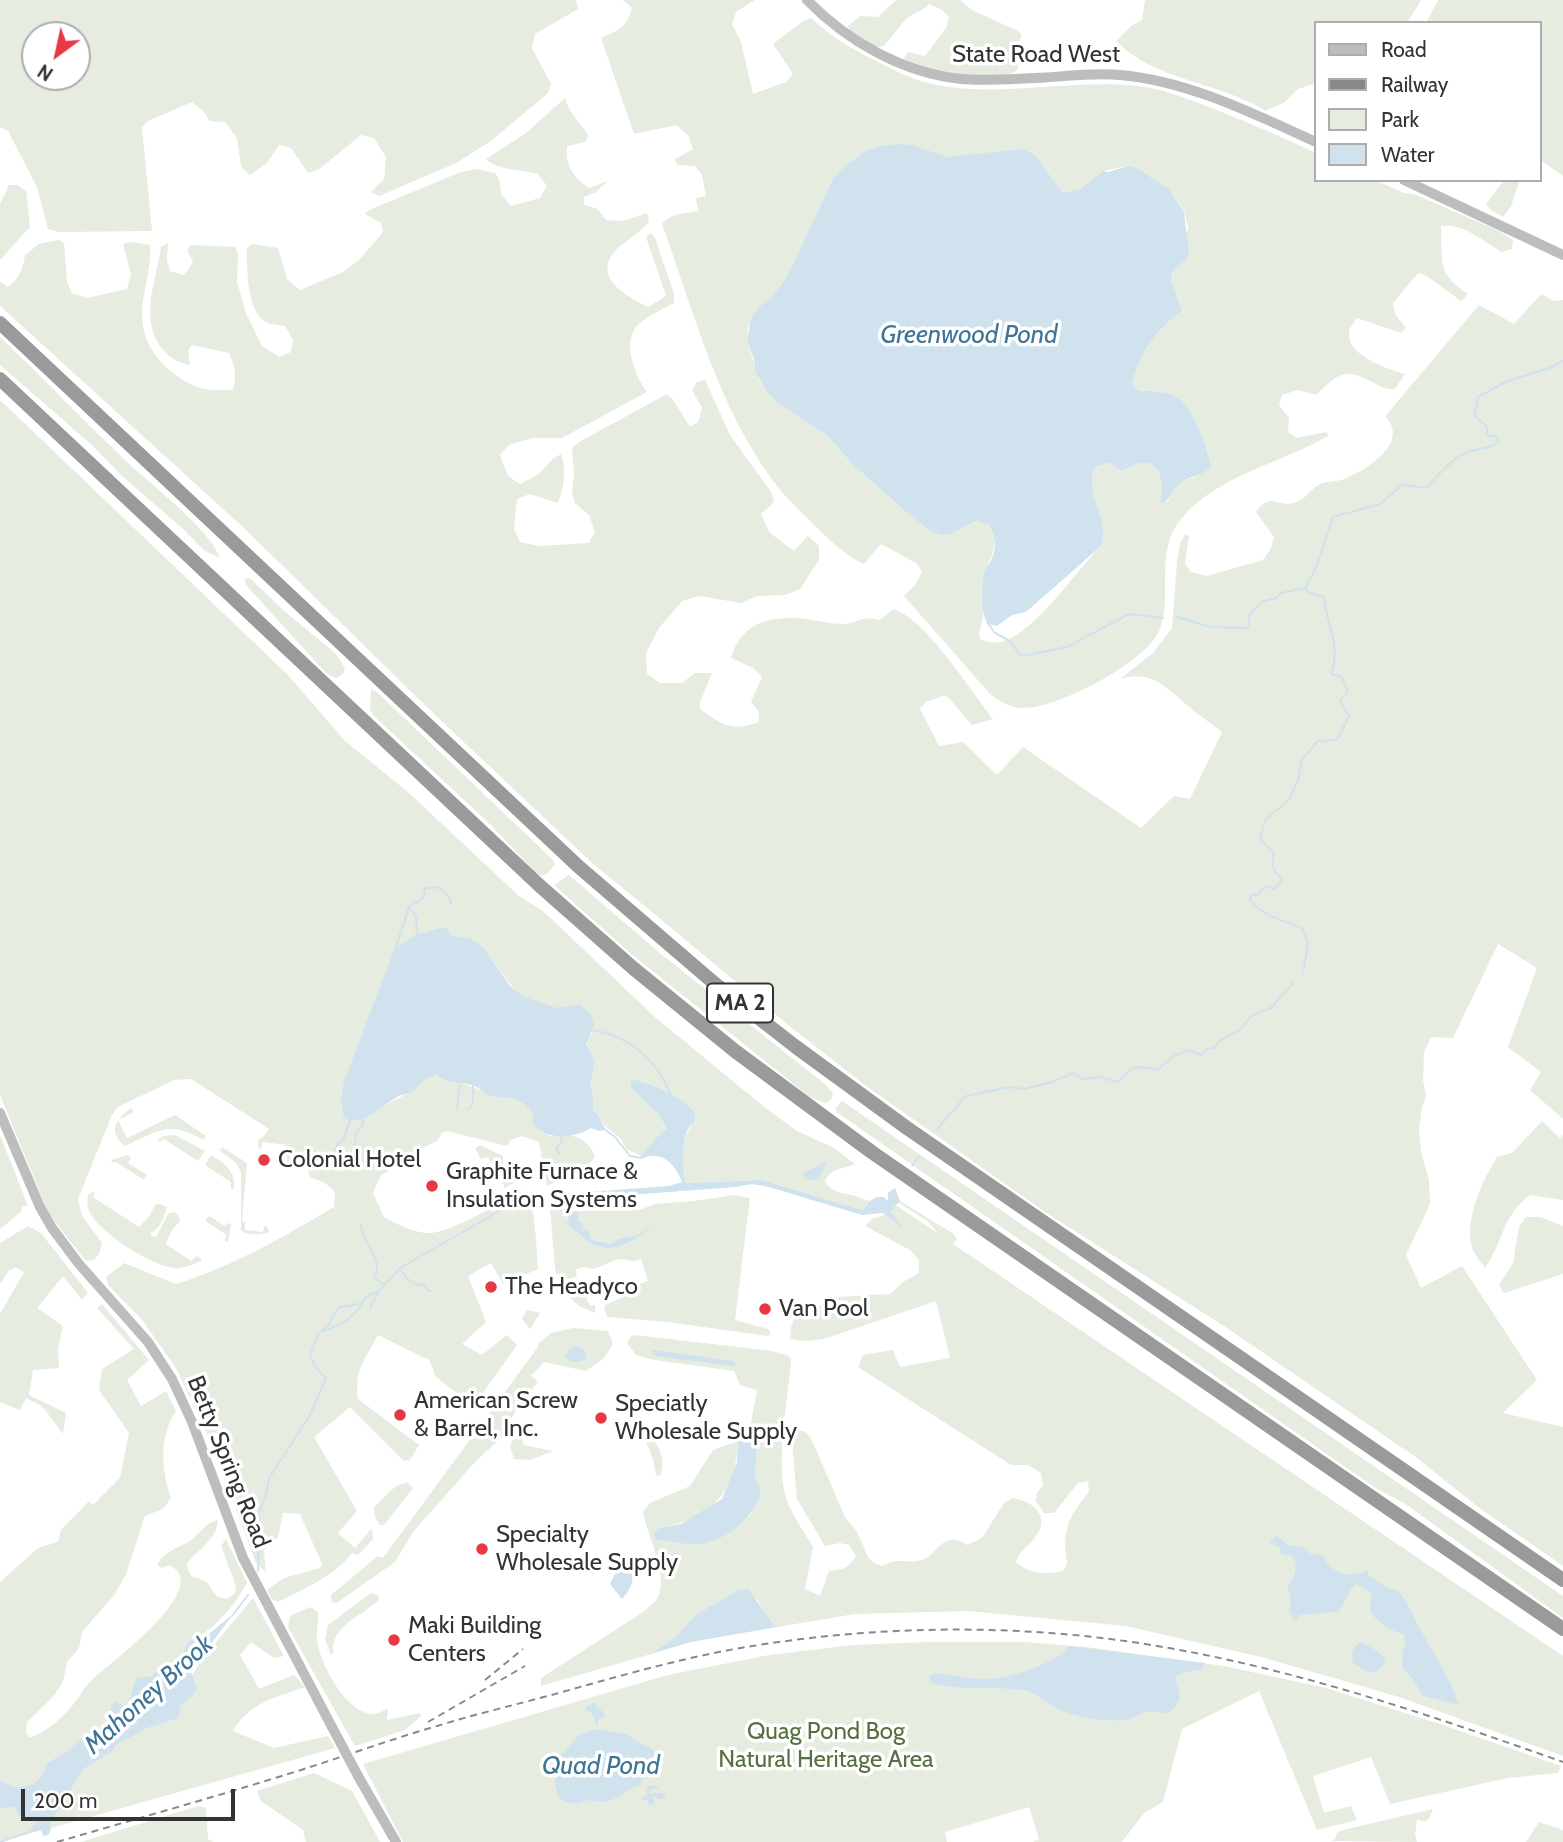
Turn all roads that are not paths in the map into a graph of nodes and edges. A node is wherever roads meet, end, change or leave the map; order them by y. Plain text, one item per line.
1 (807, 0) edge
2 (1314, 141) edge
3 (1408, 182) edge
4 (1563, 255) edge
5 (0, 323) edge
6 (0, 379) edge
7 (0, 1113) edge
8 (1563, 1580) edge
9 (1563, 1629) edge
10 (396, 1842) edge

1 - 2 street, State Road West
3 - 4 street
5 - 8 highway, MA 2
6 - 9 highway, MA 2
7 - 10 street, Betty Spring Road, bridge

